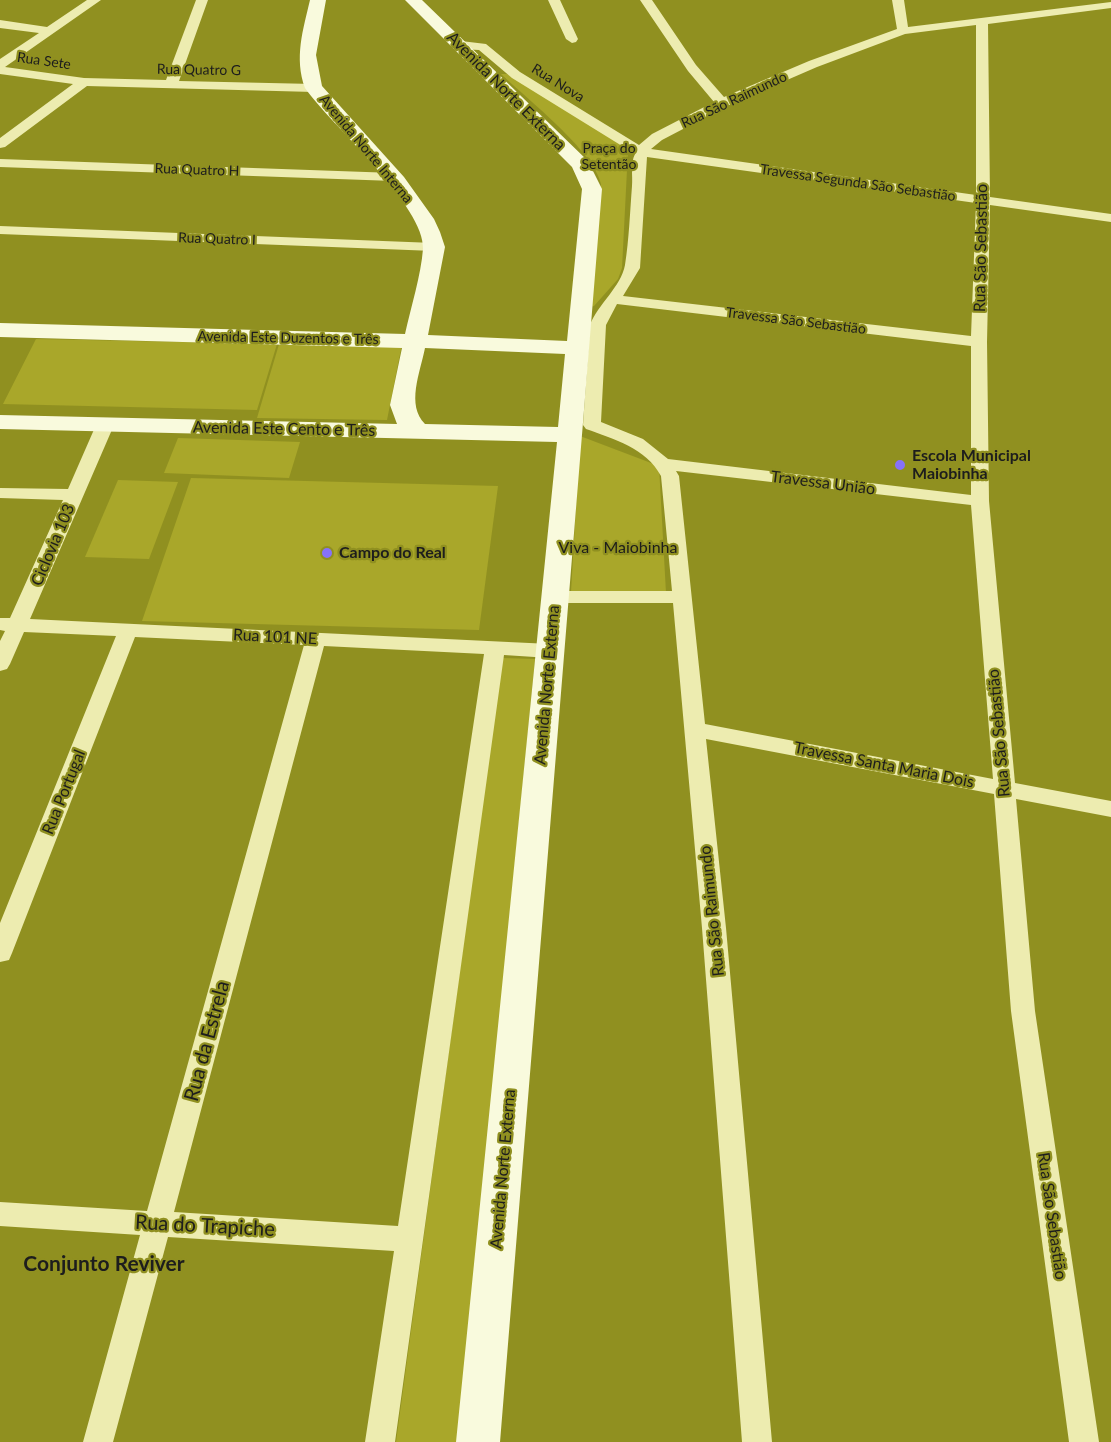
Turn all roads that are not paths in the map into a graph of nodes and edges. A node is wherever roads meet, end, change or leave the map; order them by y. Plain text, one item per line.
1 (95, 0) edge
2 (202, 0) edge
3 (318, 0) edge
4 (413, 0) edge
5 (554, 0) edge
6 (646, 0) edge
7 (898, 0) edge
8 (1111, 5) edge
9 (982, 20) junction
10 (0, 24) edge
11 (49, 31) junction
12 (903, 31) junction
13 (572, 39) dead end
14 (460, 45) junction
15 (0, 65) edge
16 (0, 70) edge
17 (84, 82) junction
18 (171, 84) junction
19 (315, 88) junction
20 (722, 103) junction
21 (0, 123) edge
22 (22, 127) junction
23 (0, 144) edge
24 (641, 152) junction
25 (0, 163) edge
26 (394, 177) junction
27 (983, 201) junction
28 (1111, 218) edge
29 (0, 230) edge
30 (434, 247) junction
31 (612, 299) junction
32 (0, 330) edge
33 (414, 341) junction
34 (979, 342) junction
35 (576, 348) junction
36 (0, 422) edge
37 (105, 425) junction
38 (576, 428) junction
39 (418, 431) junction
40 (665, 464) junction
41 (0, 493) edge
42 (75, 495) junction
43 (980, 501) junction
44 (554, 597) junction
45 (681, 597) junction
46 (10, 624) edge
47 (128, 630) junction
48 (316, 639) junction
49 (495, 648) junction
50 (550, 651) junction
51 (0, 664) edge
52 (693, 729) junction
53 (1003, 787) junction
54 (1111, 809) edge
55 (0, 953) edge
56 (0, 1214) edge
57 (157, 1224) junction
58 (410, 1239) junction
59 (98, 1442) edge
60 (380, 1442) edge
61 (478, 1442) edge
62 (757, 1442) edge
63 (1084, 1442) edge

1 - 11 street
2 - 18 street
3 - 19 main road, Avenida Norte Interna
4 - 14 main road, Avenida Norte Externa
5 - 13 street
6 - 20 street
7 - 12 street
8 - 9 street, Rua São Raimundo
9 - 12 street, Rua São Raimundo
9 - 27 street, Rua São Sebastião
10 - 11 street
11 - 15 street
12 - 20 street, Rua São Raimundo
14 - 24 street, Rua Nova
14 - 35 main road, Avenida Norte Externa
16 - 17 street, Rua Sete
17 - 18 street, Rua Quatro G
17 - 22 street
18 - 19 street, Rua Quatro G
19 - 26 main road, Avenida Norte Interna
20 - 24 street, Rua São Raimundo
21 - 22 street
22 - 23 street
24 - 27 street, Travessa Segunda São Sebastião
24 - 31 street
25 - 26 street, Rua Quatro H
26 - 30 main road, Avenida Norte Interna
27 - 28 street, Travessa Segunda São Sebastião
27 - 34 street, Rua São Sebastião
29 - 30 street, Rua Quatro I
30 - 33 main road
31 - 34 street, Travessa São Sebastião
31 - 38 street
32 - 33 main road, Avenida Este Duzentos e Três
33 - 35 main road, Avenida Este Duzentos e Três
33 - 39 main road
34 - 43 street, Rua São Sebastião
35 - 38 main road, Avenida Norte Externa
36 - 37 main road, Avenida Este Cento e Três
37 - 39 main road, Avenida Este Cento e Três
37 - 42 street, Ciclovia 103
38 - 39 main road, Avenida Este Cento e Três
38 - 40 street
38 - 44 main road, Avenida Norte Externa
40 - 43 street, Travessa União
40 - 45 street, Rua São Raimundo
41 - 42 street
42 - 46 street, Ciclovia 103
43 - 53 street, Rua São Sebastião
44 - 45 street
44 - 50 main road, Avenida Norte Externa
45 - 52 street, Rua São Raimundo
46 - 47 street, Rua 101 NE
46 - 51 street, Ciclovia 103
47 - 48 street, Rua 101 NE
47 - 55 street, Rua Portugal
48 - 49 street, Rua 101 NE
48 - 57 street, Rua da Estrela
49 - 50 street, Rua 101 NE
49 - 58 street
50 - 61 main road, Avenida Norte Externa
52 - 53 street, Travessa Santa Maria Dois
52 - 62 street, Rua São Raimundo
53 - 54 street, Travessa Santa Maria Dois
53 - 63 street, Rua São Sebastião
56 - 57 street, Rua do Trapiche
57 - 58 street, Rua do Trapiche
57 - 59 street, Rua da Estrela
58 - 60 street

